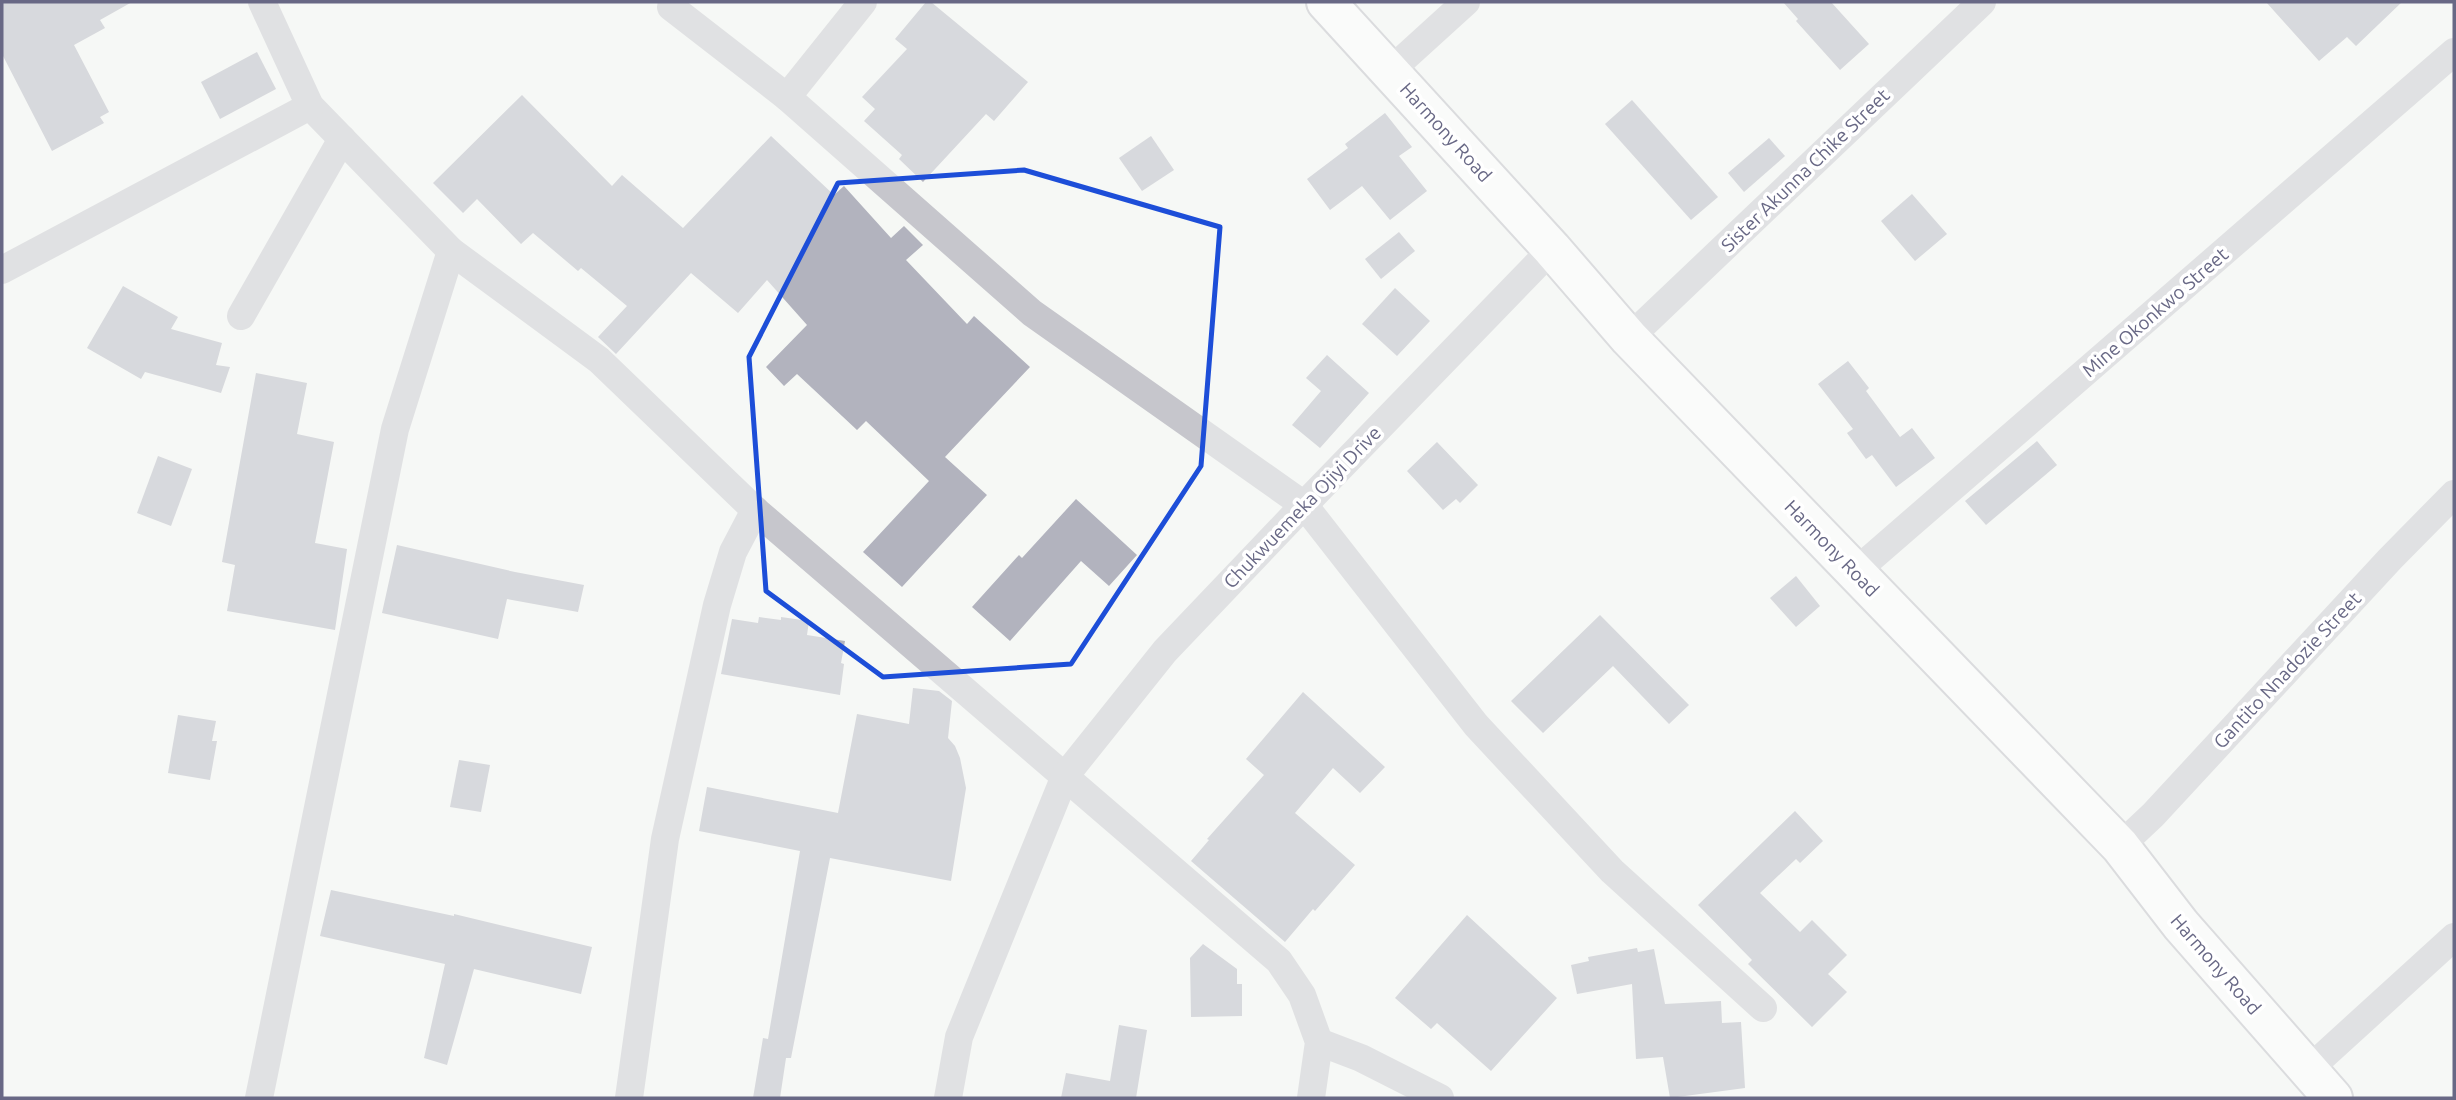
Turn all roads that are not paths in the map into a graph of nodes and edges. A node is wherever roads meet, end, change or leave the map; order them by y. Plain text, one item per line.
1 (262, 2) edge
2 (863, 2) edge
3 (1326, 2) edge
4 (1466, 2) edge
5 (1982, 2) edge
6 (671, 7) dead end
7 (2454, 52) edge
8 (1390, 71) junction
9 (787, 97) junction
10 (310, 106) junction
11 (342, 139) junction
12 (1552, 249) junction
13 (452, 251) junction
14 (2, 270) edge
15 (241, 316) dead end
16 (1629, 338) junction
17 (2454, 494) edge
18 (1304, 505) junction
19 (755, 510) junction
20 (1855, 572) junction
21 (1065, 776) junction
22 (2120, 846) junction
23 (2454, 937) edge
24 (1763, 1008) dead end
25 (1319, 1042) junction
26 (2308, 1070) junction
27 (259, 1098) edge
28 (629, 1098) edge
29 (947, 1098) edge
30 (1311, 1098) edge
31 (1440, 1098) edge
32 (2333, 1098) edge

1 - 10 street
2 - 9 street
3 - 8 main road, Harmony Road
4 - 8 street
5 - 16 street, Sister Akunna Chike Street
6 - 9 street
7 - 20 street, Mine Okonkwo Street
8 - 12 main road, Harmony Road
9 - 18 street
10 - 11 street
10 - 14 street
11 - 13 street
11 - 15 street
12 - 16 main road, Harmony Road
12 - 18 street, Chukwuemeka Ojiyi Drive
13 - 19 street
13 - 27 street
16 - 20 main road, Harmony Road
17 - 22 street, Gantito Nnadozie Street
18 - 21 street, Chukwuemeka Ojiyi Drive
18 - 24 street
19 - 21 street
19 - 28 street
20 - 22 main road, Harmony Road
21 - 25 street
21 - 29 street, Chukwuemeka Ojiyi Drive
22 - 26 main road, Harmony Road
23 - 26 street
25 - 30 street
25 - 31 street
26 - 32 main road, Harmony Road

